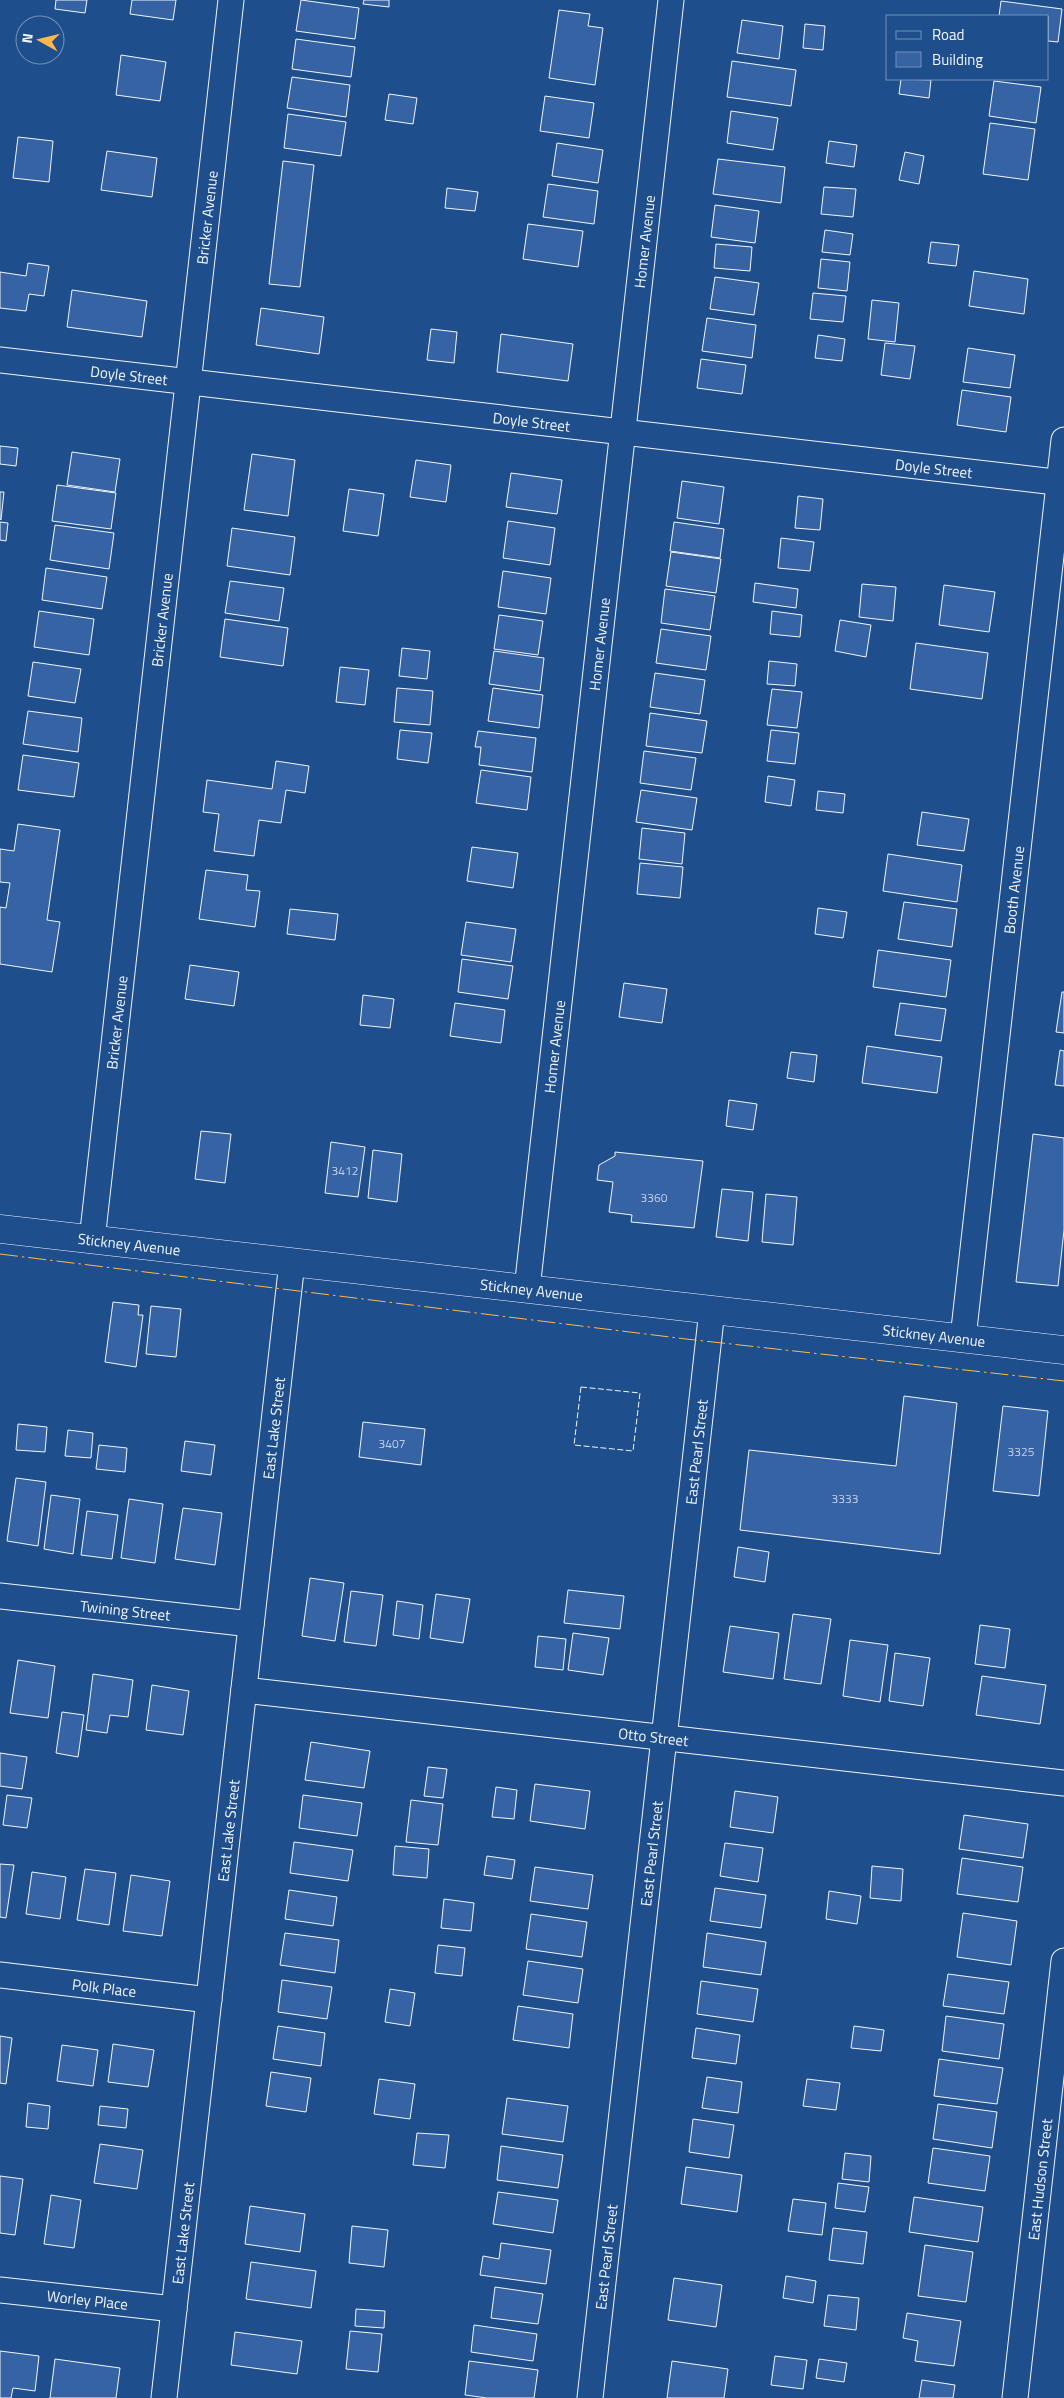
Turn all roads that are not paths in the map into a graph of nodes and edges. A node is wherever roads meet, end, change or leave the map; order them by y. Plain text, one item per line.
1 (232, 0) edge
2 (671, 0) edge
3 (0, 360) edge
4 (189, 382) junction
5 (623, 432) junction
6 (1064, 440) edge
7 (1062, 482) edge
8 (0, 1229) edge
9 (92, 1240) junction
10 (292, 1262) junction
11 (527, 1289) junction
12 (712, 1310) junction
13 (963, 1338) junction
14 (1064, 1350) edge
15 (0, 1596) edge
16 (251, 1624) junction
17 (244, 1690) junction
18 (665, 1738) junction
19 (1064, 1783) edge
20 (1064, 1961) edge
21 (0, 1976) edge
22 (209, 2000) junction
23 (0, 2290) edge
24 (174, 2309) junction
25 (164, 2398) edge
26 (590, 2398) edge
27 (1014, 2398) edge

1 - 4 street, Bricker Avenue
2 - 5 street, Homer Avenue
3 - 4 street, Doyle Street
4 - 5 street, Doyle Street
4 - 9 street, Bricker Avenue
5 - 7 street, Doyle Street
5 - 11 street, Homer Avenue
6 - 7 street, Booth Avenue
7 - 13 street, Booth Avenue
8 - 9 street, Stickney Avenue
9 - 10 street, Stickney Avenue
10 - 11 street, Stickney Avenue
10 - 16 street, East Lake Street
11 - 12 street, Stickney Avenue
12 - 13 street, Stickney Avenue
12 - 18 street, East Pearl Street
13 - 14 street, Stickney Avenue
15 - 16 street, Twining Street
16 - 17 street, East Lake Street
17 - 18 street, Otto Street
17 - 22 street, East Lake Street
18 - 19 street, Otto Street
18 - 26 street, East Pearl Street
20 - 27 street, East Hudson Street
21 - 22 street, Polk Place
22 - 24 street, East Lake Street
23 - 24 street, Worley Place
24 - 25 street, East Lake Street

